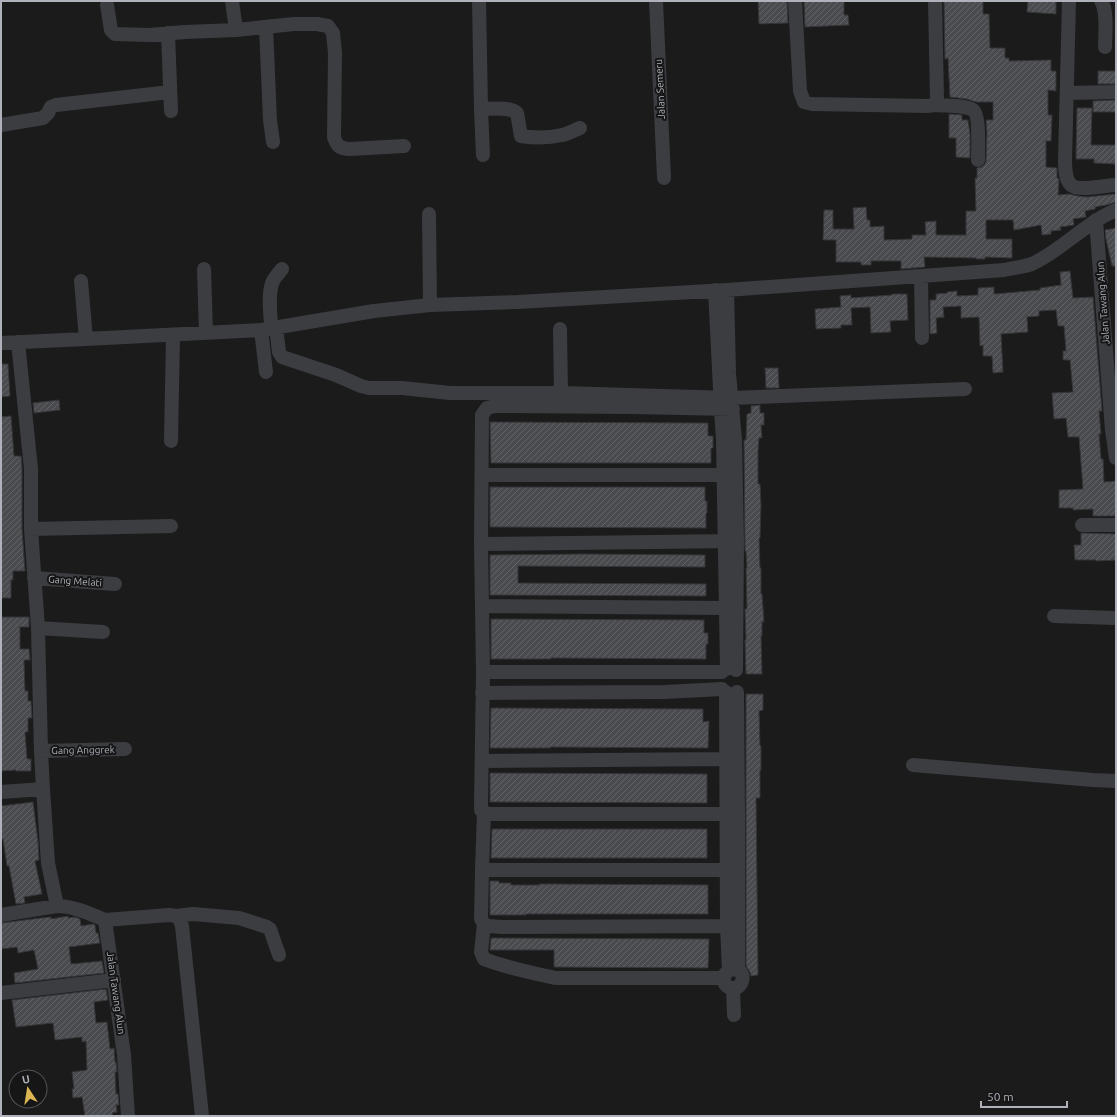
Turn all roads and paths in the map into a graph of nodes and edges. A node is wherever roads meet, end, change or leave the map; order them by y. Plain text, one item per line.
1 (232, 1) edge
2 (479, 1) edge
3 (656, 1) edge
4 (795, 1) edge
5 (935, 1) edge
6 (1069, 1) edge
7 (1101, 1) edge
8 (107, 5) dead end
9 (266, 27) junction
10 (236, 30) junction
11 (168, 33) junction
12 (1105, 47) dead end
13 (170, 92) junction
14 (1116, 92) edge
15 (1067, 93) junction
16 (936, 105) junction
17 (481, 109) junction
18 (171, 111) dead end
19 (1, 125) edge
20 (580, 128) dead end
21 (273, 142) dead end
22 (404, 146) dead end
23 (483, 155) dead end
24 (978, 160) dead end
25 (664, 178) dead end
26 (1116, 185) edge
27 (1116, 210) edge
28 (429, 214) dead end
29 (1096, 220) junction
30 (204, 269) dead end
31 (282, 269) dead end
32 (921, 277) junction
33 (81, 281) dead end
34 (721, 290) junction
35 (430, 305) junction
36 (269, 328) junction
37 (560, 329) dead end
38 (206, 333) junction
39 (172, 335) junction
40 (922, 338) dead end
41 (86, 339) junction
42 (18, 342) junction
43 (1, 343) edge
44 (266, 372) dead end
45 (966, 389) dead end
46 (561, 394) junction
47 (726, 404) junction
48 (171, 442) dead end
49 (1116, 458) edge
50 (482, 475) junction
51 (723, 475) junction
52 (1082, 525) dead end
53 (171, 526) dead end
54 (1116, 526) edge
55 (32, 529) junction
56 (731, 541) junction
57 (481, 544) junction
58 (34, 578) junction
59 (116, 584) dead end
60 (482, 606) junction
61 (725, 608) junction
62 (1054, 616) dead end
63 (1116, 618) edge
64 (38, 628) junction
65 (103, 632) dead end
66 (728, 670) junction
67 (483, 672) junction
68 (604, 672) junction
69 (605, 691) junction
70 (728, 691) junction
71 (482, 693) junction
72 (125, 749) dead end
73 (41, 751) junction
74 (726, 759) junction
75 (482, 761) junction
76 (913, 765) dead end
77 (1116, 781) edge
78 (43, 790) junction
79 (1, 792) edge
80 (484, 813) junction
81 (732, 814) junction
82 (482, 870) junction
83 (727, 870) junction
84 (57, 906) junction
85 (1, 915) edge
86 (176, 916) junction
87 (105, 920) junction
88 (484, 924) junction
89 (727, 926) junction
90 (279, 955) dead end
91 (731, 977) junction
92 (114, 980) junction
93 (1, 993) edge
94 (734, 1015) dead end
95 (128, 1116) edge
96 (202, 1116) edge

1 - 10 street
2 - 17 street
3 - 25 street, Jalan Semeru
4 - 16 street
5 - 16 street
6 - 15 street
7 - 12 street
8 - 11 street
9 - 10 street
9 - 21 street
9 - 22 street
10 - 11 street
11 - 13 street
13 - 18 street
13 - 19 street
14 - 15 street
15 - 26 street
16 - 24 street
17 - 20 street
17 - 23 street
27 - 29 street
28 - 35 street
29 - 32 street
29 - 49 street, Jalan Tawang Alun
30 - 38 street
31 - 36 street
32 - 34 street
32 - 40 street
33 - 41 street
34 - 35 street
34 - 47 street
35 - 36 street
36 - 38 street
36 - 44 street
36 - 46 street
37 - 46 street
38 - 39 street
39 - 41 street
39 - 48 street
41 - 42 street
42 - 43 street
42 - 55 street
45 - 47 street
46 - 47 street
47 - 50 street
47 - 51 street
47 - 56 street
50 - 51 street
50 - 57 street
51 - 56 street
52 - 54 street
53 - 55 street
55 - 58 street
56 - 57 street
56 - 61 street
56 - 66 street
57 - 60 street
58 - 59 street, Gang Melati
58 - 64 street
60 - 61 street
60 - 67 street
61 - 66 street
62 - 63 street
64 - 65 street
64 - 73 street
66 - 68 street
66 - 70 street
66 - 70 street
67 - 68 street
67 - 71 street
68 - 69 street
69 - 70 street
69 - 71 street
70 - 74 street
70 - 81 street
71 - 75 street
72 - 73 street, Gang Anggrek
73 - 78 street
74 - 75 street
74 - 81 street
75 - 80 street
76 - 77 street
78 - 79 street
78 - 84 street
80 - 81 street
80 - 82 street
81 - 83 street
81 - 91 street
82 - 83 street
82 - 88 street
83 - 89 street
84 - 85 street
84 - 87 street
86 - 87 street
86 - 90 street
86 - 96 street
87 - 92 street, Jalan Tawang Alun
88 - 89 street
88 - 91 street
89 - 91 street
91 - 94 street
92 - 93 street
92 - 95 street, Jalan Tawang Alun

